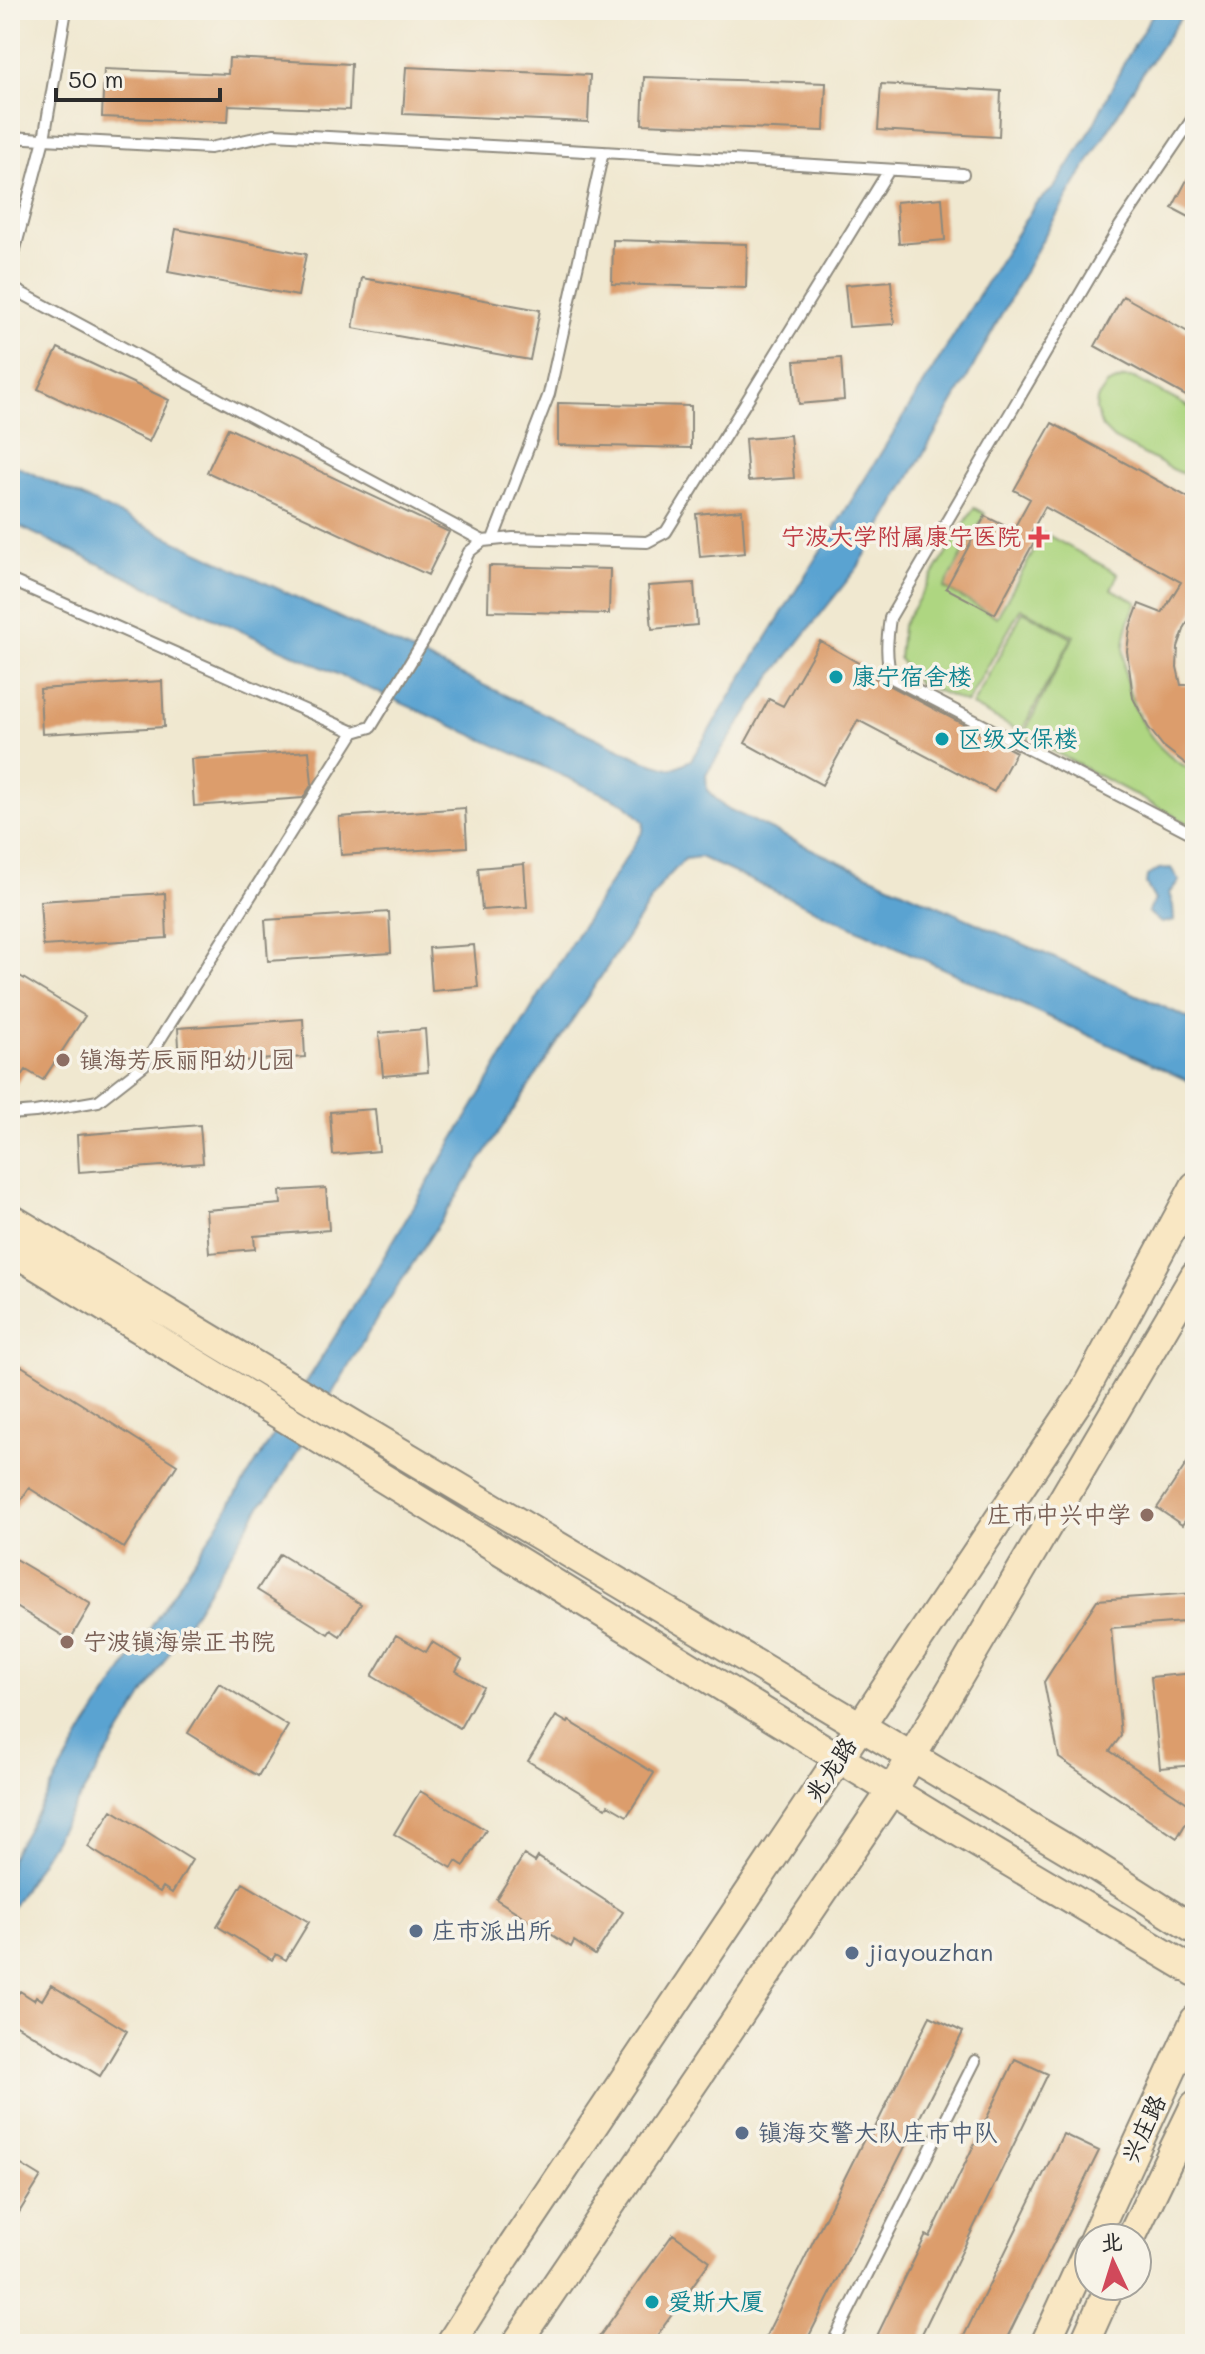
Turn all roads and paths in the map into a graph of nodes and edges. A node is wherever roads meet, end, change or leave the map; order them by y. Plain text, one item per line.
1 (66, 10) edge
2 (1195, 115) edge
3 (10, 137) edge
4 (44, 139) junction
5 (603, 152) junction
6 (889, 170) junction
7 (963, 174) dead end
8 (10, 268) edge
9 (10, 287) edge
10 (488, 540) junction
11 (10, 580) edge
12 (354, 732) junction
13 (1195, 835) edge
14 (10, 1114) edge
15 (1195, 1186) edge
16 (10, 1218) edge
17 (10, 1249) edge
18 (1195, 1275) edge
19 (322, 1422) junction
20 (860, 1726) junction
21 (913, 1757) junction
22 (839, 1758) junction
23 (892, 1790) junction
24 (1195, 1930) edge
25 (1195, 1972) edge
26 (1195, 2020) edge
27 (975, 2061) dead end
28 (1195, 2105) edge
29 (1101, 2222) edge
30 (1139, 2222) edge
31 (1073, 2283) edge
32 (1103, 2302) edge
33 (450, 2344) edge
34 (516, 2344) edge
35 (832, 2344) edge
36 (1045, 2344) edge
37 (1084, 2344) edge

1 - 4 lane
2 - 13 lane
3 - 4 lane
4 - 5 lane
4 - 8 lane
5 - 6 lane
5 - 10 lane
6 - 7 lane
6 - 10 lane
9 - 10 lane
10 - 12 lane
11 - 12 lane
12 - 14 lane
15 - 20 street, 兆龙路
16 - 19 street
17 - 19 street
18 - 21 street
19 - 20 street
19 - 22 street
20 - 21 street
20 - 22 street, 兆龙路
21 - 23 street
21 - 24 street
22 - 23 street
22 - 33 street, 兆龙路
23 - 25 street
23 - 34 street
26 - 29 street, 兴庄路
27 - 35 lane
28 - 30 street, 兴庄路
31 - 36 street
32 - 37 street

